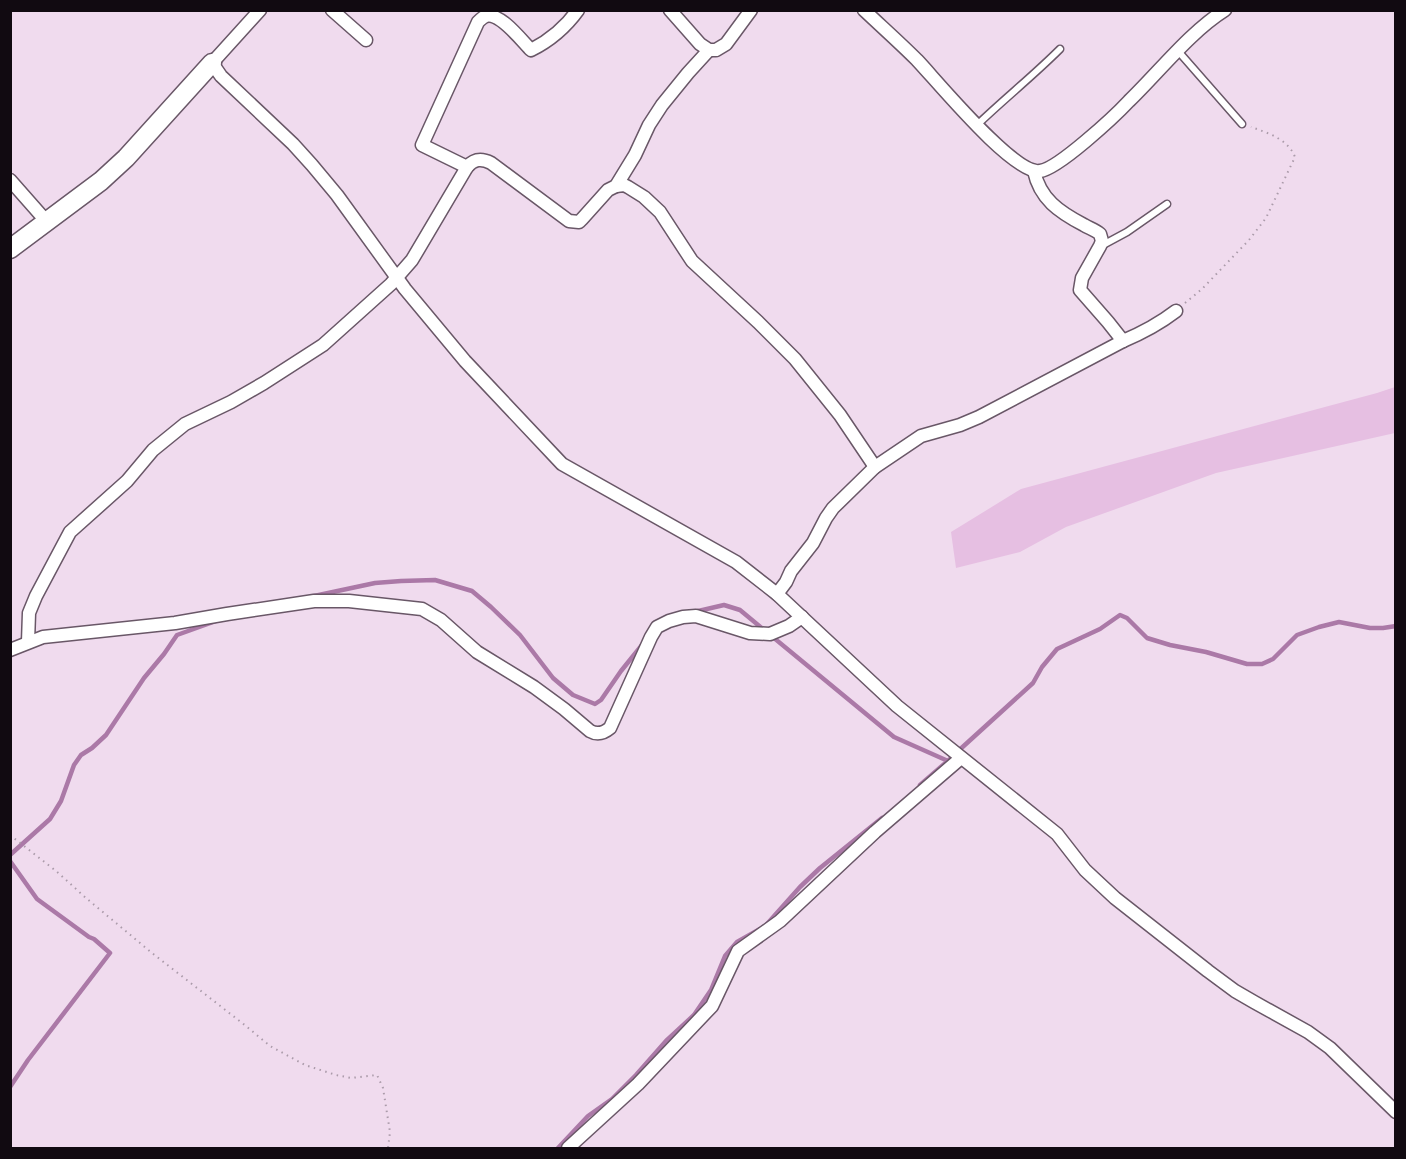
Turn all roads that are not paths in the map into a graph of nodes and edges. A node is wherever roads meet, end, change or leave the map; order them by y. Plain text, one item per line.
1 (260, 10) edge
2 (332, 10) edge
3 (578, 10) edge
4 (670, 10) edge
5 (750, 10) edge
6 (864, 10) edge
7 (1225, 10) edge
8 (366, 40) dead end
9 (1060, 49) dead end
10 (710, 50) junction
11 (1178, 51) junction
12 (212, 63) junction
13 (1242, 124) road end
14 (977, 125) junction
15 (467, 167) junction
16 (1034, 171) junction
17 (10, 180) edge
18 (616, 186) junction
19 (1167, 204) dead end
20 (47, 222) junction
21 (1100, 246) junction
22 (10, 249) edge
23 (397, 279) junction
24 (1176, 311) road end
25 (1123, 341) junction
26 (875, 467) junction
27 (777, 594) junction
28 (802, 617) junction
29 (28, 642) junction
30 (10, 650) edge
31 (961, 758) junction
32 (1395, 1112) edge
33 (568, 1149) edge

1 - 12 street
2 - 8 street
3 - 15 street
4 - 10 street
5 - 10 street
6 - 14 street
7 - 11 street
9 - 14 lane
10 - 18 street
11 - 13 lane
11 - 16 street
12 - 20 street
12 - 23 street
14 - 16 street
15 - 18 street
15 - 23 street
16 - 21 street
17 - 20 street
18 - 26 street
19 - 21 lane
20 - 22 street
21 - 25 street
23 - 27 street
23 - 29 street
24 - 25 street
25 - 26 street
26 - 27 street
27 - 28 street
28 - 29 street
28 - 31 street
29 - 30 street
31 - 32 street
31 - 33 street

